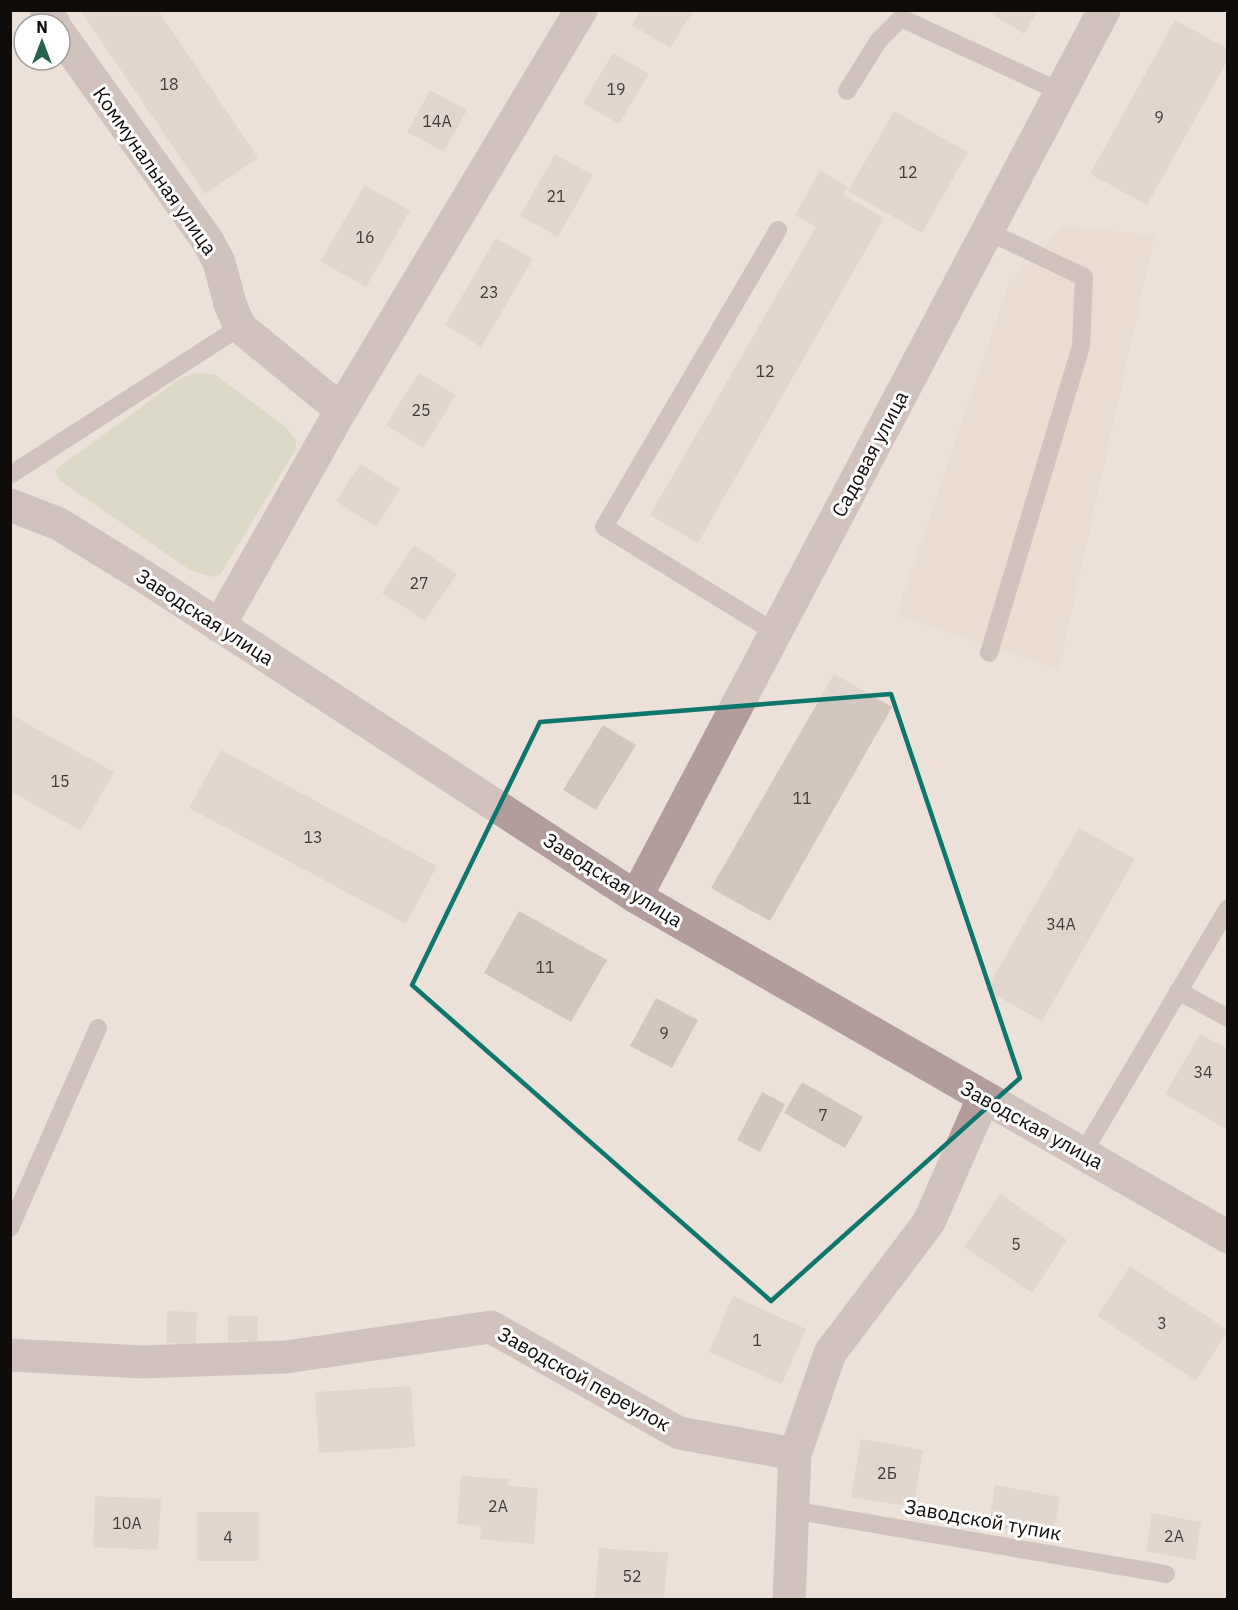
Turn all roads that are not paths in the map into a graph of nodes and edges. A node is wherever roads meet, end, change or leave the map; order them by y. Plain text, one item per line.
1 (581, 10) edge
2 (1104, 10) edge
3 (72, 51) edge
4 (847, 91) dead end
5 (1061, 92) junction
6 (778, 230) dead end
7 (987, 231) junction
8 (240, 327) junction
9 (341, 410) junction
10 (10, 475) edge
11 (10, 505) edge
12 (219, 626) junction
13 (776, 633) junction
14 (989, 653) dead end
15 (636, 897) junction
16 (1227, 909) edge
17 (1178, 991) junction
18 (1227, 1018) edge
19 (98, 1028) dead end
20 (983, 1099) junction
21 (1083, 1153) junction
22 (10, 1228) edge
23 (1227, 1237) edge
24 (10, 1355) edge
25 (795, 1454) junction
26 (792, 1510) junction
27 (1166, 1574) dead end
28 (789, 1599) edge

1 - 9 street
2 - 5 street, Садовая улица
3 - 8 street, Коммунальная улица
4 - 5 lane
5 - 7 street, Садовая улица
6 - 13 lane
7 - 13 street, Садовая улица
7 - 14 lane
8 - 9 street, Коммунальная улица
8 - 10 lane
9 - 12 street
11 - 12 street, Заводская улица
12 - 15 street, Заводская улица
13 - 15 street, Садовая улица
15 - 20 street, Заводская улица
16 - 17 lane
17 - 18 lane
17 - 21 lane
19 - 22 lane
20 - 21 street, Заводская улица
20 - 25 street
21 - 23 street, Заводская улица
24 - 25 street, Заводской переулок
25 - 26 street
26 - 27 lane, Заводской тупик
26 - 28 street

